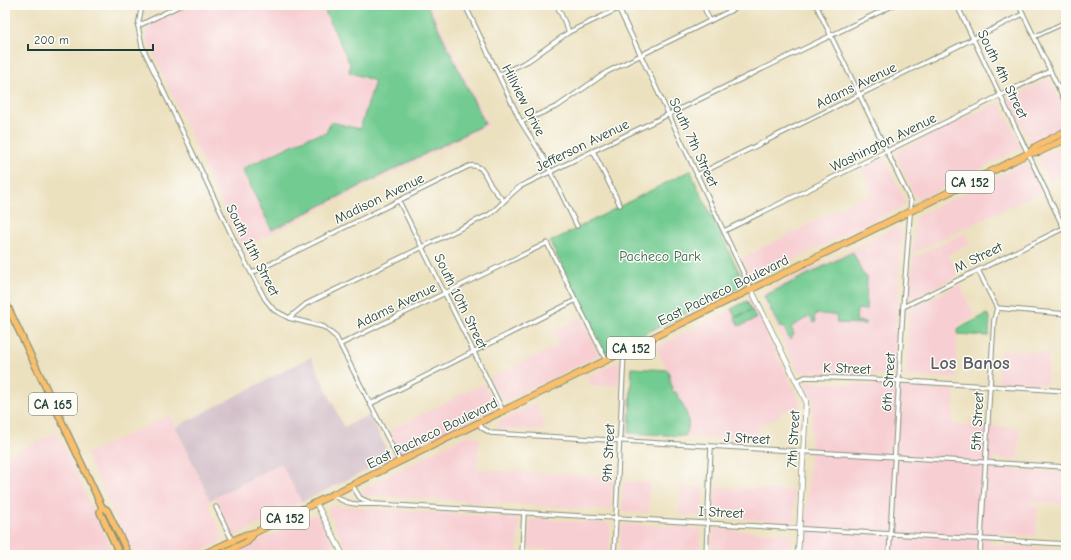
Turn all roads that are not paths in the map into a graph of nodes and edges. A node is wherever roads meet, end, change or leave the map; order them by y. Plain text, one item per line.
1 (142, 5) edge
2 (181, 5) edge
3 (465, 5) edge
4 (557, 5) edge
5 (626, 5) edge
6 (703, 5) edge
7 (742, 5) edge
8 (816, 5) edge
9 (894, 5) edge
10 (957, 5) edge
11 (1019, 5) edge
12 (618, 7) edge
13 (1023, 14) junction
14 (710, 21) junction
15 (1066, 22) edge
16 (138, 26) junction
17 (569, 32) junction
18 (831, 36) junction
19 (1034, 37) junction
20 (974, 39) junction
21 (641, 56) junction
22 (1050, 71) junction
23 (499, 75) junction
24 (859, 95) junction
25 (1001, 96) junction
26 (1066, 104) edge
27 (669, 114) junction
28 (521, 122) junction
29 (1066, 131) edge
30 (1066, 135) edge
31 (1066, 139) edge
32 (1056, 144) junction
33 (593, 151) junction
34 (888, 152) junction
35 (1029, 153) junction
36 (551, 172) junction
37 (697, 175) junction
38 (503, 200) junction
39 (399, 201) junction
40 (620, 205) dead end
41 (910, 211) junction
42 (577, 226) dead end
43 (1064, 228) junction
44 (724, 231) junction
45 (1066, 233) edge
46 (422, 247) junction
47 (978, 270) junction
48 (252, 273) junction
49 (751, 289) junction
50 (445, 294) junction
51 (576, 300) junction
52 (5, 301) edge
53 (903, 307) junction
54 (997, 308) junction
55 (1066, 314) edge
56 (289, 318) junction
57 (341, 344) junction
58 (473, 351) junction
59 (624, 351) junction
60 (606, 360) junction
61 (797, 381) junction
62 (900, 381) junction
63 (990, 386) junction
64 (1066, 391) edge
65 (370, 404) junction
66 (503, 411) junction
67 (479, 424) junction
68 (619, 441) junction
69 (711, 447) junction
70 (804, 452) junction
71 (894, 457) junction
72 (400, 463) junction
73 (985, 463) junction
74 (1066, 468) edge
75 (352, 486) junction
76 (333, 495) junction
77 (316, 503) junction
78 (374, 504) junction
79 (216, 506) dead end
80 (102, 508) junction
81 (524, 512) junction
82 (616, 518) junction
83 (708, 523) junction
84 (799, 528) junction
85 (254, 533) junction
86 (890, 534) junction
87 (981, 539) junction
88 (232, 540) junction
89 (1066, 544) edge
90 (120, 555) edge
91 (129, 555) edge
92 (202, 555) edge
93 (213, 555) edge
94 (220, 555) edge
95 (343, 555) edge
96 (522, 555) edge
97 (614, 555) edge
98 (706, 555) edge
99 (798, 555) edge
100 (889, 555) edge
101 (980, 555) edge

1 - 16 street, South 11th Street
2 - 16 street
3 - 23 street, Hillview Drive
4 - 17 street
5 - 12 street
6 - 14 street
7 - 14 street
8 - 18 street, 6th Street
9 - 18 street, Jefferson Avenue
10 - 20 street, South 4th Street
11 - 13 street
12 - 17 street
12 - 21 street, South 7th Street
13 - 19 street
13 - 20 street, Adams Avenue
14 - 21 street
15 - 19 street
16 - 48 street, South 11th Street
17 - 23 street
18 - 24 street, 6th Street
18 - 27 street, Jefferson Avenue
19 - 22 street
20 - 24 street, Adams Avenue
20 - 25 street, South 4th Street
21 - 27 street, South 7th Street
21 - 28 street
22 - 25 street, Washington Avenue
22 - 26 street
23 - 28 street, Hillview Drive
24 - 34 street, 6th Street
24 - 37 street, Adams Avenue
25 - 34 street, Washington Avenue
25 - 35 street, South 4th Street
27 - 33 street, Jefferson Avenue
27 - 37 street, South 7th Street
28 - 36 street, Hillview Drive
29 - 35 highway, East Pacheco Boulevard / CA 152
30 - 32 highway
31 - 32 highway, East Pacheco Boulevard / CA 152
32 - 35 highway, East Pacheco Boulevard / CA 152
33 - 36 street, Jefferson Avenue
33 - 40 street
34 - 41 street, 6th Street
34 - 44 street, Washington Avenue
35 - 41 highway, East Pacheco Boulevard / CA 152
35 - 43 street, South 4th Street
36 - 38 street, Jefferson Avenue
36 - 42 street, Hillview Drive
37 - 44 street, South 7th Street
38 - 39 street, Madison Avenue
38 - 46 street, Jefferson Avenue
39 - 46 street, South 10th Street
39 - 48 street, Madison Avenue
41 - 49 highway, East Pacheco Boulevard / CA 152
41 - 53 street, 6th Street
43 - 45 street, South 4th Street
43 - 47 street, M Street
44 - 49 street, South 7th Street
46 - 50 street, South 10th Street
46 - 56 street, Jefferson Avenue
47 - 53 street, M Street
47 - 54 street
48 - 56 street, South 11th Street
49 - 59 highway, East Pacheco Boulevard / CA 152
49 - 61 street, 7th Street
50 - 51 street, Adams Avenue
50 - 57 street, Adams Avenue
50 - 58 street, South 10th Street
51 - 58 street
51 - 60 street
52 - 80 main road, CA 165
53 - 62 street, 6th Street
54 - 55 street
54 - 63 street, 5th Street
56 - 57 street, South 11th Street
57 - 65 street, South 11th Street
58 - 65 street
58 - 66 street, South 10th Street
59 - 60 highway, East Pacheco Boulevard / CA 152
59 - 68 street, 9th Street
60 - 66 highway, East Pacheco Boulevard / CA 152
61 - 62 street, K Street
61 - 70 street, 7th Street
62 - 63 street, K Street
62 - 71 street, 6th Street
63 - 64 street, K Street
63 - 73 street, 5th Street
65 - 72 street, South 11th Street
66 - 67 highway, East Pacheco Boulevard / CA 152
67 - 68 street, J Street
67 - 72 highway, East Pacheco Boulevard / CA 152
68 - 69 street, J Street
68 - 82 street, 9th Street
69 - 70 street, J Street
69 - 83 street
70 - 71 street, J Street
70 - 84 street, 7th Street
71 - 73 street, J Street
71 - 86 street, 6th Street
72 - 75 highway, East Pacheco Boulevard / CA 152
73 - 74 street, J Street
73 - 87 street, 5th Street
75 - 76 highway, East Pacheco Boulevard / CA 152
75 - 78 street, I Street
76 - 77 highway, East Pacheco Boulevard / CA 152
76 - 78 street, I Street
77 - 85 highway, East Pacheco Boulevard / CA 152
77 - 95 street
78 - 81 street, I Street
79 - 88 street
80 - 90 main road, CA 165
80 - 91 main road, CA 165
81 - 82 street, I Street
81 - 96 street
82 - 83 street, I Street
82 - 97 street, 9th Street
83 - 84 street, I Street
83 - 98 street
84 - 86 street, I Street
84 - 99 street, 7th Street
85 - 88 highway, East Pacheco Boulevard / CA 152
85 - 94 highway, East Pacheco Boulevard / CA 152
86 - 87 street, I Street
86 - 100 street, 6th Street
87 - 89 street, I Street
87 - 101 street, 5th Street
88 - 92 highway, East Pacheco Boulevard / CA 152
88 - 93 highway

